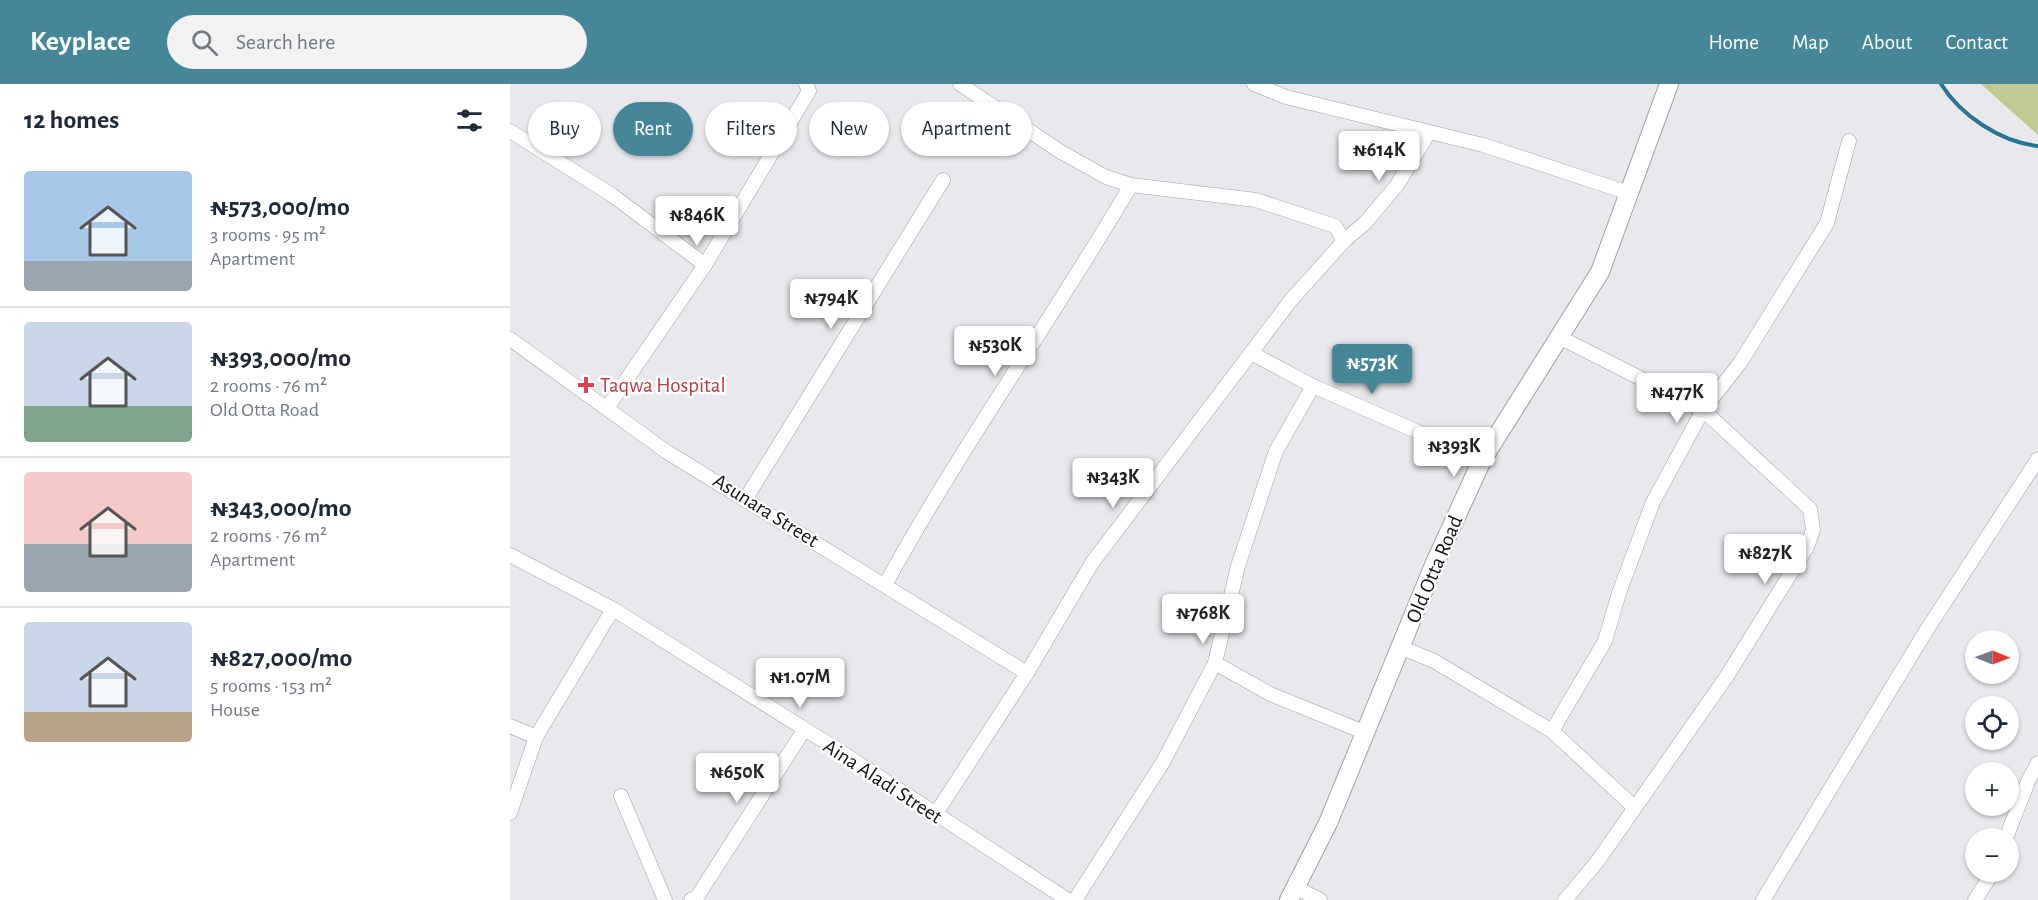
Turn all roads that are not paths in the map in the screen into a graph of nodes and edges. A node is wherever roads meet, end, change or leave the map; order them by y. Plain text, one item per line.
1 (806, 84) edge
2 (960, 84) edge
3 (1254, 84) edge
4 (1669, 84) edge
5 (510, 131) edge
6 (1428, 134) junction
7 (1849, 141) dead end
8 (944, 180) dead end
9 (1131, 185) junction
10 (1629, 193) junction
11 (1344, 242) junction
12 (705, 265) junction
13 (1561, 338) junction
14 (510, 339) edge
15 (1251, 353) junction
16 (1313, 386) junction
17 (607, 408) junction
18 (1703, 410) junction
19 (2038, 459) edge
20 (1482, 460) junction
21 (746, 498) junction
22 (510, 555) edge
23 (885, 585) junction
24 (614, 609) junction
25 (1400, 647) junction
26 (1215, 663) junction
27 (1027, 673) junction
28 (510, 726) edge
29 (804, 730) junction
30 (1552, 731) junction
31 (1364, 732) junction
32 (536, 737) junction
33 (2038, 763) edge
34 (2033, 783) edge
35 (621, 796) dead end
36 (1634, 807) junction
37 (510, 813) edge
38 (935, 815) junction
39 (2011, 828) edge
40 (1987, 882) edge
41 (1293, 894) edge
42 (665, 900) edge
43 (691, 900) edge
44 (1068, 900) edge
45 (1075, 900) edge
46 (1320, 900) edge
47 (1565, 900) edge
48 (1763, 900) edge
49 (1975, 900) edge

1 - 12 street
2 - 9 street
3 - 6 street
4 - 10 street, Old Otta Road
5 - 12 street
6 - 10 street
6 - 11 street
7 - 18 street
8 - 21 street
9 - 11 street
9 - 23 street
10 - 13 street, Old Otta Road
11 - 15 street
12 - 17 street
13 - 18 street
13 - 20 street, Old Otta Road
14 - 17 street, Asunara Street
15 - 16 street
15 - 27 street
16 - 20 street
16 - 26 street
17 - 21 street, Asunara Street
18 - 30 street
18 - 36 street
19 - 48 street
20 - 25 street, Old Otta Road
21 - 23 street, Asunara Street
22 - 24 street, Aina Aladi Street
23 - 27 street, Asunara Street
24 - 29 street, Aina Aladi Street
24 - 32 street
25 - 30 street
25 - 31 street, Old Otta Road
26 - 31 street
26 - 45 street
27 - 38 street
28 - 32 street
29 - 38 street, Aina Aladi Street
29 - 43 street
30 - 36 street
31 - 41 street, Old Otta Road
32 - 37 street
33 - 34 street
34 - 39 street
35 - 42 street
36 - 47 street
38 - 44 street, Aina Aladi Street
40 - 49 street
41 - 46 street

